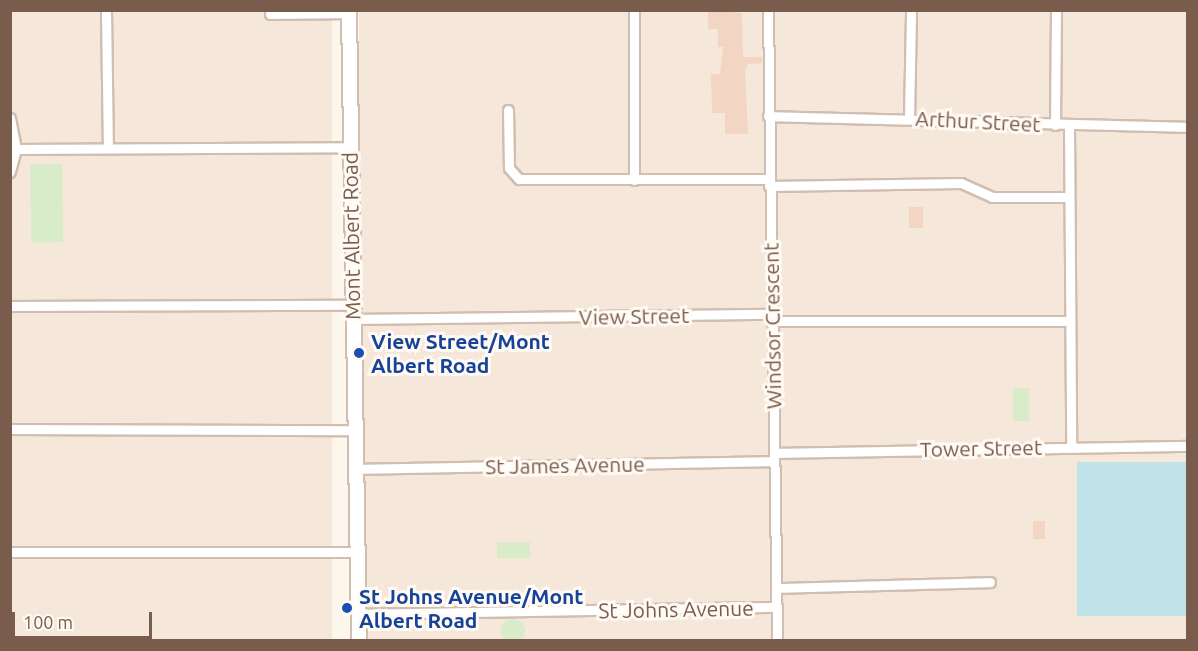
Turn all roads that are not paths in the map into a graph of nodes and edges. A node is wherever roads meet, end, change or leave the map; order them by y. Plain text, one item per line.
1 (106, 10) edge
2 (634, 10) edge
3 (768, 10) edge
4 (911, 10) edge
5 (1056, 10) edge
6 (349, 12) edge
7 (270, 14) dead end
8 (508, 110) dead end
9 (768, 116) junction
10 (10, 118) edge
11 (909, 118) junction
12 (1055, 125) junction
13 (1069, 125) junction
14 (1188, 127) edge
15 (350, 147) junction
16 (108, 148) junction
17 (16, 149) junction
18 (10, 172) edge
19 (634, 180) junction
20 (769, 183) junction
21 (1069, 197) junction
22 (10, 306) edge
23 (352, 312) junction
24 (772, 317) junction
25 (1070, 321) junction
26 (10, 429) edge
27 (355, 430) junction
28 (1071, 446) junction
29 (1188, 446) edge
30 (774, 457) junction
31 (356, 469) junction
32 (10, 552) edge
33 (357, 552) junction
34 (990, 582) dead end
35 (777, 588) junction
36 (777, 607) junction
37 (359, 614) junction
38 (359, 640) edge
39 (777, 640) edge

1 - 16 street
2 - 19 street
3 - 9 street, Windsor Crescent
4 - 11 street
5 - 12 street
6 - 7 street
6 - 15 main road, Mont Albert Road
8 - 19 street
9 - 11 street, Arthur Street
9 - 20 street, Windsor Crescent
10 - 17 street
11 - 12 street, Arthur Street
12 - 13 street, Arthur Street
13 - 14 street, Arthur Street
13 - 21 street
15 - 16 street
15 - 23 main road, Mont Albert Road
16 - 17 street
17 - 18 street
19 - 20 street
20 - 21 street
20 - 24 street, Windsor Crescent
21 - 25 street
22 - 23 street, View Street
23 - 24 street, View Street
23 - 27 main road, Mont Albert Road
24 - 25 street, View Street
24 - 30 street, Windsor Crescent
25 - 28 street
26 - 27 street
27 - 31 main road, Mont Albert Road
28 - 29 street, Tower Street
28 - 30 street, Tower Street
30 - 31 street, St James Avenue
30 - 35 street, Windsor Crescent
31 - 33 main road, Mont Albert Road
32 - 33 street
33 - 37 main road, Mont Albert Road
34 - 35 street
35 - 36 street, Windsor Crescent
36 - 37 street, St Johns Avenue
36 - 39 street, Windsor Crescent
37 - 38 main road, Mont Albert Road

